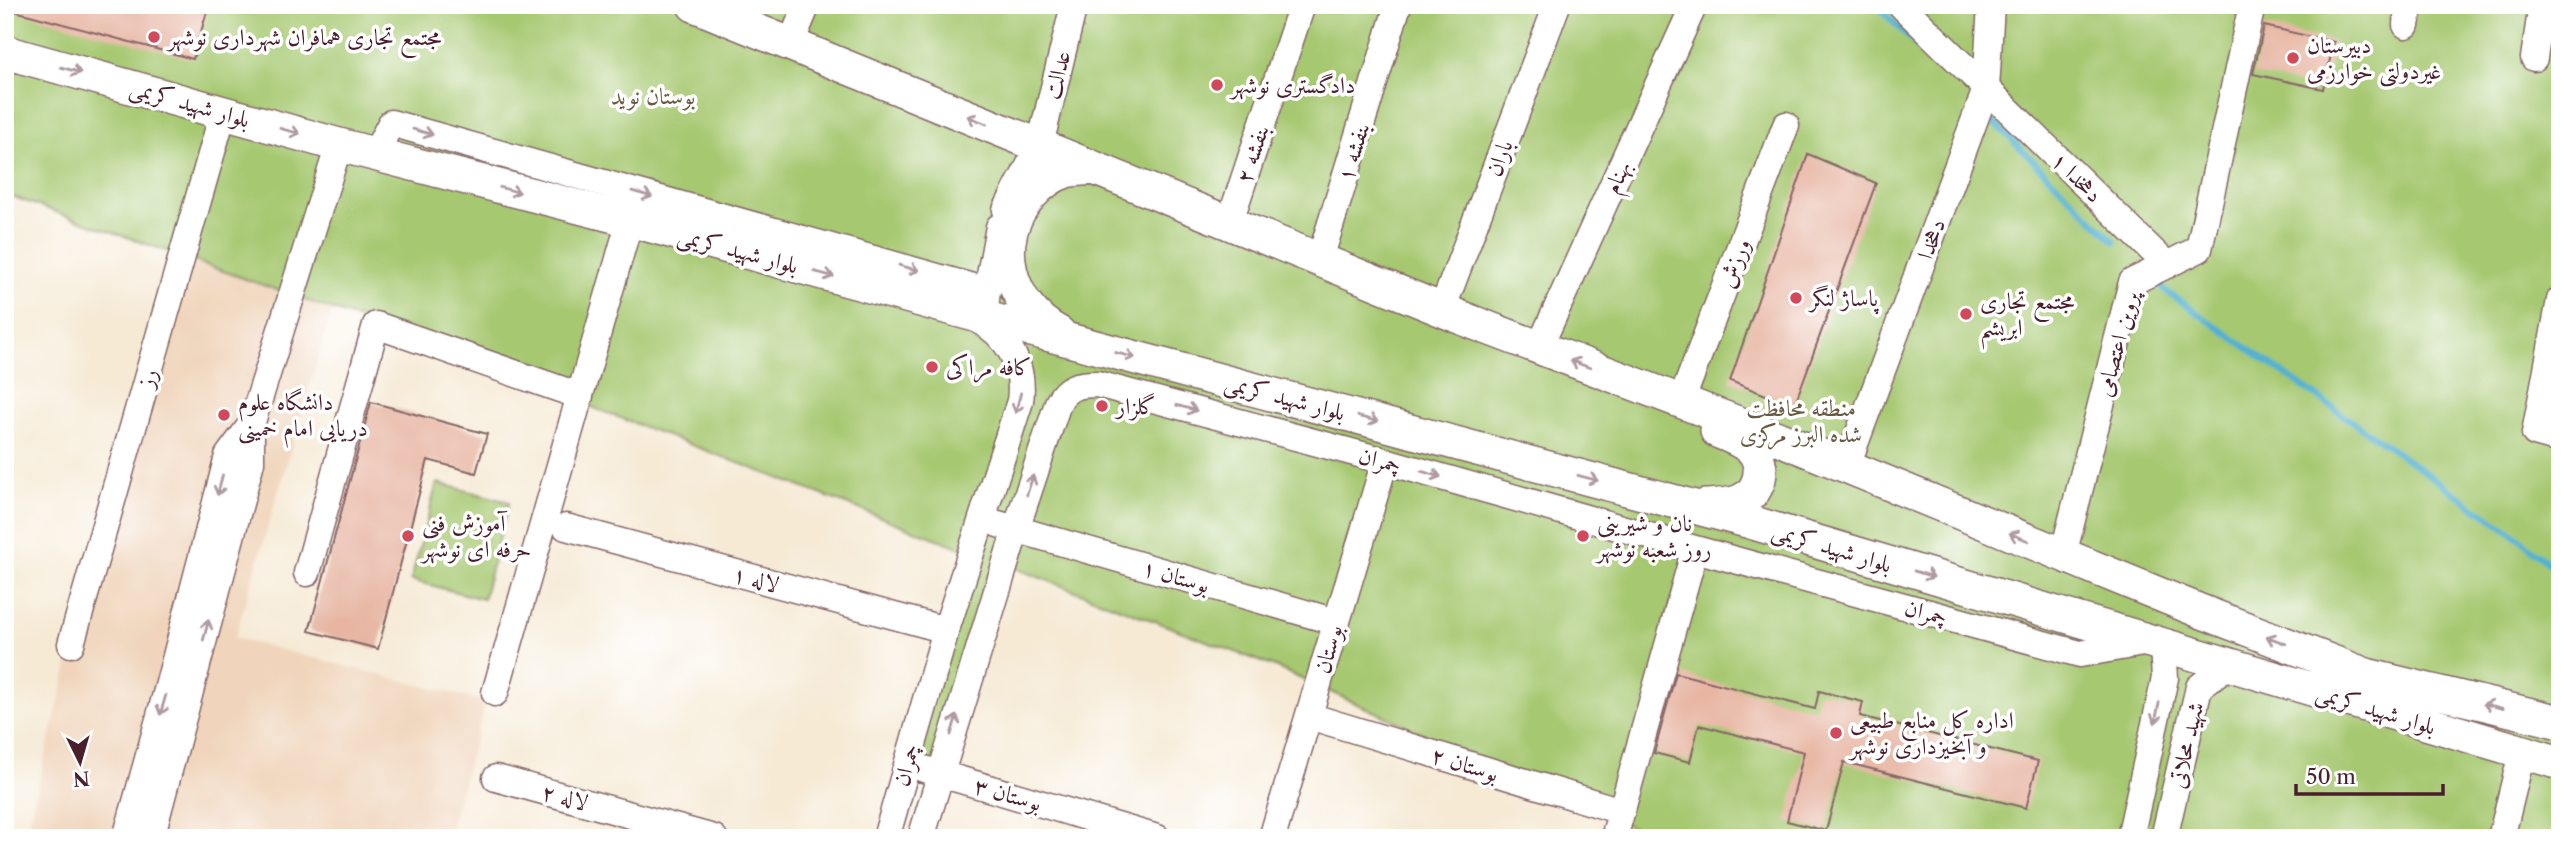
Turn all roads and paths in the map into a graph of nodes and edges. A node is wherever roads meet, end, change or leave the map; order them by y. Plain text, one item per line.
1 (694, 5) edge
2 (807, 5) edge
3 (1074, 5) edge
4 (1302, 5) edge
5 (1398, 5) edge
6 (1557, 5) edge
7 (1694, 5) edge
8 (1901, 5) edge
9 (1991, 5) edge
10 (2252, 5) edge
11 (2543, 5) edge
12 (790, 46) junction
13 (5, 52) edge
14 (2534, 58) dead end
15 (1986, 89) junction
16 (223, 113) junction
17 (1786, 125) dead end
18 (340, 145) junction
19 (1040, 145) junction
20 (374, 154) junction
21 (1094, 168) junction
22 (630, 220) junction
23 (1229, 223) junction
24 (1320, 259) junction
25 (2167, 265) junction
26 (2560, 300) edge
27 (978, 307) junction
28 (1442, 310) junction
29 (1077, 342) junction
30 (1539, 348) junction
31 (1630, 383) junction
32 (580, 396) junction
33 (1681, 402) junction
34 (251, 425) junction
35 (2560, 440) edge
36 (1385, 460) junction
37 (1846, 468) junction
38 (1692, 506) junction
39 (981, 520) junction
40 (566, 527) dead end
41 (1016, 529) junction
42 (1695, 549) junction
43 (2063, 555) junction
44 (307, 573) dead end
45 (1336, 622) junction
46 (946, 630) junction
47 (71, 644) dead end
48 (2156, 644) junction
49 (2228, 665) junction
50 (495, 693) dead end
51 (1309, 716) junction
52 (2560, 722) edge
53 (2522, 753) junction
54 (2560, 763) edge
55 (906, 764) junction
56 (939, 774) junction
57 (496, 778) dead end
58 (2136, 809) junction
59 (1621, 811) junction
60 (2166, 828) edge
61 (126, 838) edge
62 (151, 838) edge
63 (714, 838) edge
64 (886, 838) edge
65 (920, 838) edge
66 (1157, 838) edge
67 (1272, 838) edge
68 (1614, 838) edge
69 (2130, 838) edge
70 (2501, 838) edge

1 - 12 main road, بلوار شهید کریمی
2 - 12 street
3 - 19 street, عدالت
4 - 23 street, بنفشه ۲
5 - 24 street, بنفشه ۱
6 - 28 street, باران
7 - 30 street, بهنام
8 - 15 street, دهخدا ۱
9 - 15 street, دهخدا
10 - 25 street, پروین اعتصامی
11 - 14 street
19 -> 12 main road, بلوار شهید کریمی
13 -> 16 main road, بلوار شهید کریمی
15 - 25 street, دهخدا ۱
15 - 37 street, دهخدا
16 -> 18 main road, بلوار شهید کریمی
16 - 47 street, رز
17 - 33 street, ورزش
18 - 20 main road, بلوار شهید کریمی
18 - 34 street
19 - 21 main road, بلوار شهید کریمی
19 - 27 street, عدالت
20 -> 22 main road, بلوار شهید کریمی
20 -> 27 street, چمران
21 - 23 main road, بلوار شهید کریمی
21 - 29 main road
22 -> 27 main road, بلوار شهید کریمی
22 - 32 street
23 - 24 main road, بلوار شهید کریمی
24 - 28 main road, بلوار شهید کریمی
25 - 43 street, پروین اعتصامی
26 - 35 street
27 - 29 main road, بلوار شهید کریمی
27 -> 39 street, چمران
28 - 30 main road, بلوار شهید کریمی
29 -> 38 main road, بلوار شهید کریمی
31 -> 30 main road, بلوار شهید کریمی
31 - 33 main road, بلوار شهید کریمی
31 - 38 main road
32 - 44 street
32 - 50 street
33 - 37 main road, بلوار شهید کریمی
34 -> 61 street
62 -> 34 street
41 -> 36 street, چمران
36 -> 42 street, چمران
36 - 45 street, بوستان
43 -> 37 main road, بلوار شهید کریمی
38 -> 48 main road, بلوار شهید کریمی
39 - 41 street, بوستان ۱
39 - 46 street, چمران
40 - 46 street, لاله ۱
41 - 45 street, بوستان ۱
56 -> 41 street, چمران
42 - 48 street, چمران
42 - 59 street
52 -> 43 main road, بلوار شهید کریمی
45 - 51 street, بوستان
46 - 55 street, چمران
48 - 49 main road, بلوار شهید کریمی
48 -> 58 street
49 - 53 main road, بلوار شهید کریمی
49 - 60 street, شهید محلاتی
51 - 59 street, بوستان ۲
51 - 67 street, بوستان
53 - 54 main road, بلوار شهید کریمی
53 - 70 street
55 - 56 street, بوستان ۳
55 - 64 street, چمران
56 - 65 street, چمران
56 - 66 street, بوستان ۳
57 - 63 street, لاله ۲
58 - 60 street
58 - 69 street
59 - 68 street

